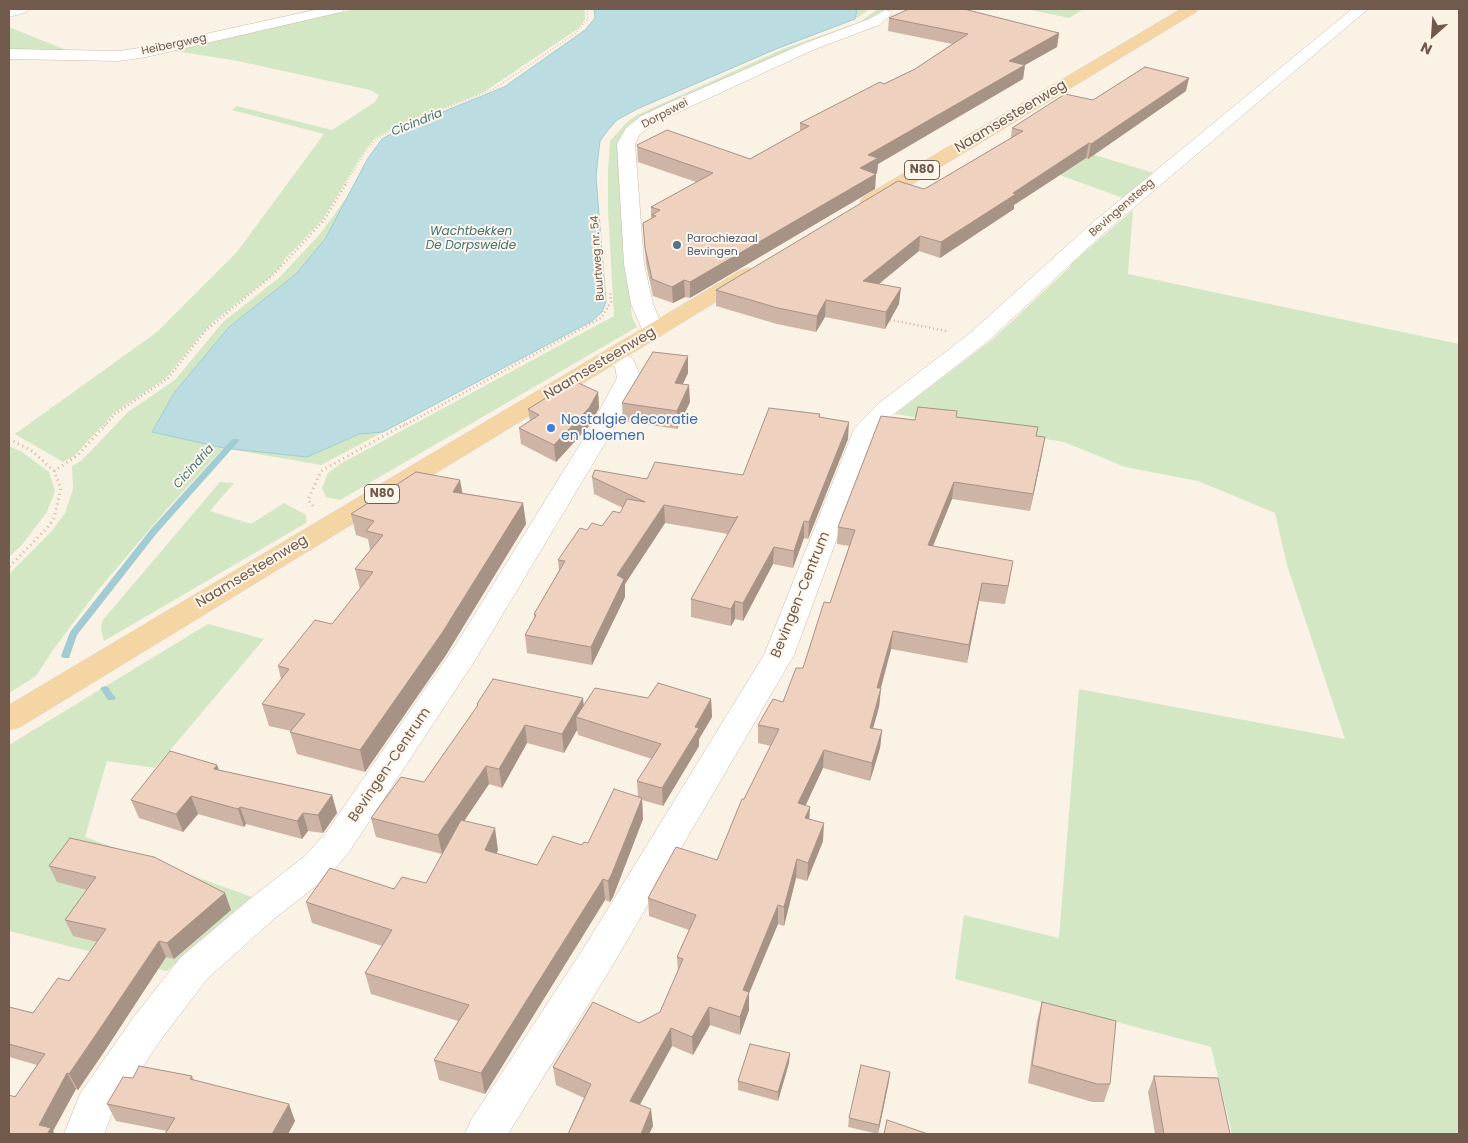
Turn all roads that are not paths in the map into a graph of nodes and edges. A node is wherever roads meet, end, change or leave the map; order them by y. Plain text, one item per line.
1 (22, 9) edge
2 (336, 9) edge
3 (1191, 9) edge
4 (1361, 9) edge
5 (9, 13) edge
6 (885, 14) dead end
7 (9, 54) edge
8 (850, 213) edge
9 (765, 264) edge
10 (653, 332) junction
11 (612, 356) junction
12 (886, 409) joint
13 (9, 719) edge
14 (84, 1134) edge
15 (485, 1134) edge

1 - 5 street
2 - 7 street, Heibergweg
3 - 8 main road, Naamsesteenweg / N80
4 - 12 street, Bevingensteeg
6 - 10 street, Dorpswei
9 - 10 main road, Naamsesteenweg / N80
10 - 11 main road, Naamsesteenweg / N80
11 - 13 main road, Naamsesteenweg / N80
11 - 14 street, Bevingen-Centrum
12 - 15 street, Bevingen-Centrum

